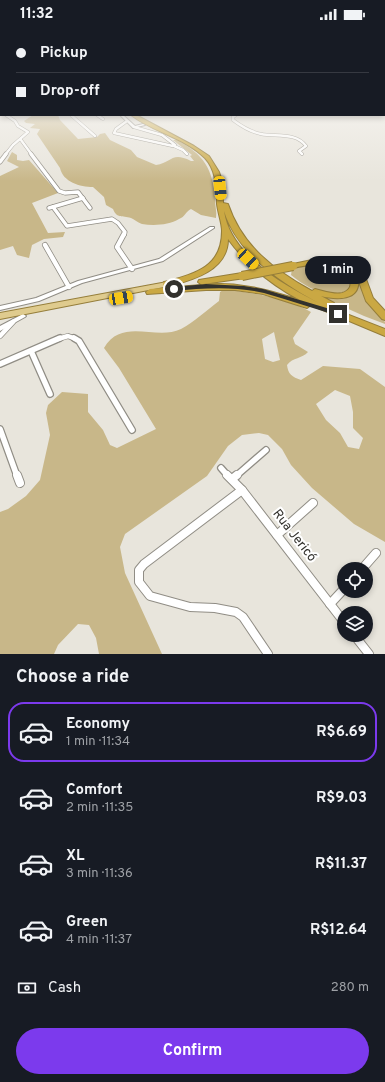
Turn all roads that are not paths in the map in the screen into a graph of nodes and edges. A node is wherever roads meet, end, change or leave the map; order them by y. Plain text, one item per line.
1 (16, 123) edge
2 (81, 123) edge
3 (124, 123) edge
4 (129, 123) edge
5 (148, 123) edge
6 (153, 123) edge
7 (159, 123) edge
8 (239, 123) edge
9 (142, 124) joint
10 (132, 126) junction
11 (95, 136) dead end
12 (178, 139) junction
13 (21, 140) junction
14 (174, 146) junction
15 (198, 146) junction
16 (187, 154) dead end
17 (302, 154) dead end
18 (0, 162) edge
19 (83, 198) junction
20 (90, 208) dead end
21 (224, 227) junction
22 (212, 228) dead end
23 (45, 245) dead end
24 (293, 265) junction
25 (132, 269) junction
26 (278, 273) junction
27 (241, 275) junction
28 (167, 284) junction
29 (69, 287) junction
30 (150, 292) junction
31 (0, 308) edge
32 (338, 314) junction
33 (0, 316) edge
34 (23, 316) junction
35 (385, 317) edge
36 (0, 321) edge
37 (12, 322) junction
38 (385, 328) edge
39 (0, 329) edge
40 (385, 333) edge
41 (0, 336) edge
42 (31, 351) junction
43 (0, 364) edge
44 (50, 394) dead end
45 (0, 429) edge
46 (132, 430) dead end
47 (266, 450) dead end
48 (221, 468) dead end
49 (232, 479) junction
50 (20, 483) dead end
51 (242, 490) junction
52 (313, 503) dead end
53 (277, 535) junction
54 (376, 553) dead end
55 (368, 562) edge
56 (337, 596) edge
57 (330, 604) junction
58 (337, 613) edge
59 (360, 642) edge
60 (268, 654) edge
61 (369, 654) edge

1 - 13 street
2 - 11 street
3 - 14 street
4 - 10 street
5 - 12 highway
6 - 15 highway
7 - 15 highway
8 - 17 street
9 - 10 street
9 - 12 highway
10 - 14 street
12 - 21 highway
13 - 18 street
13 - 19 street
14 - 16 street
15 - 26 highway
19 - 20 street
19 - 25 street
21 - 28 highway
21 - 32 highway
22 - 25 street
23 - 29 street
24 - 26 highway
24 - 27 highway, bridge
24 - 35 highway
25 - 29 street
26 - 38 highway
27 - 28 highway
27 - 30 highway
28 - 33 main road
29 - 31 street
30 - 32 highway
30 - 34 main road
32 - 40 highway
34 - 36 main road
34 - 37 street
37 - 39 street
37 - 41 street
42 - 43 street
42 - 44 street
42 - 46 street
45 - 50 street
47 - 49 street
48 - 49 street, Rua Jericó
49 - 51 street, Rua Jericó
51 - 53 street, Rua Jericó
51 - 60 street
52 - 53 street
53 - 57 street, Rua Jericó
54 - 55 street
56 - 57 street
57 - 58 street, Rua Jericó
59 - 61 street

